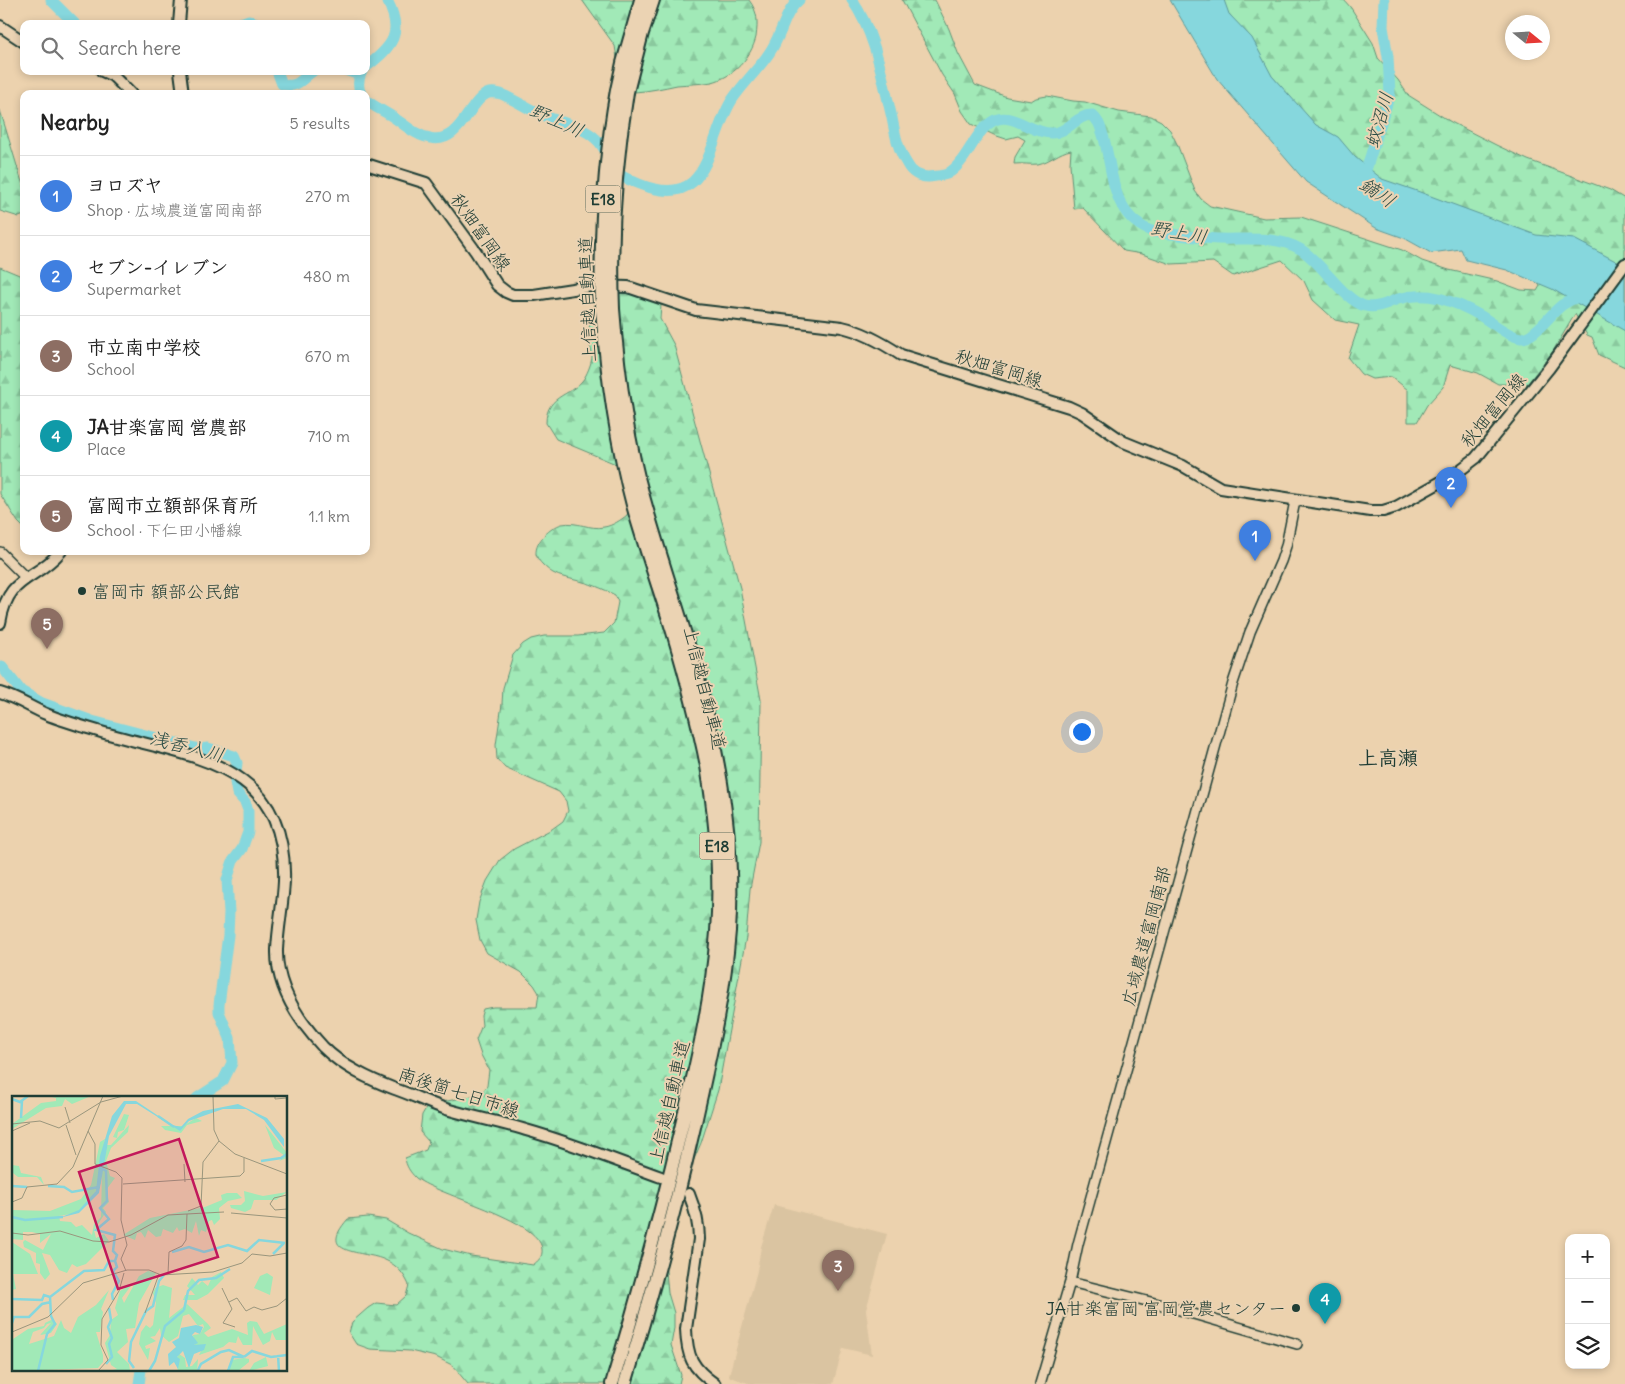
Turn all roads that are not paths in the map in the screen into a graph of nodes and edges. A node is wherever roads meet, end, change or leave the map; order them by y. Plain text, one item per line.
1 (180, 0) edge
2 (641, 0) edge
3 (653, 0) edge
4 (179, 20) edge
5 (0, 26) edge
6 (20, 39) edge
7 (111, 75) edge
8 (180, 75) edge
9 (127, 90) edge
10 (182, 90) edge
11 (622, 91) junction
12 (370, 165) edge
13 (1625, 264) edge
14 (608, 309) junction
15 (1295, 501) junction
16 (0, 552) edge
17 (57, 555) edge
18 (26, 578) junction
19 (0, 624) edge
20 (0, 693) edge
21 (661, 1177) dead end
22 (688, 1194) dead end
23 (1070, 1282) junction
24 (1296, 1344) dead end
25 (612, 1384) edge
26 (625, 1384) edge
27 (715, 1384) edge
28 (1040, 1384) edge

1 - 4 main road
2 - 11 highway, 上信越自動車道 / E18
3 - 11 highway, 上信越自動車道 / E18
5 - 6 main road
7 - 9 main road
8 - 10 main road
11 - 14 highway, 上信越自動車道 / E18, bridge
12 - 15 main road, 秋畑富岡線
13 - 15 main road, 秋畑富岡線
14 - 25 highway, 上信越自動車道 / E18
14 - 26 highway, 上信越自動車道 / E18
15 - 23 street, 広域農道富岡南部
16 - 18 street
17 - 18 main road
18 - 19 main road
20 - 21 main road, 南後箇七日市線
22 - 27 main road
23 - 24 street
23 - 28 street, 広域農道富岡南部

